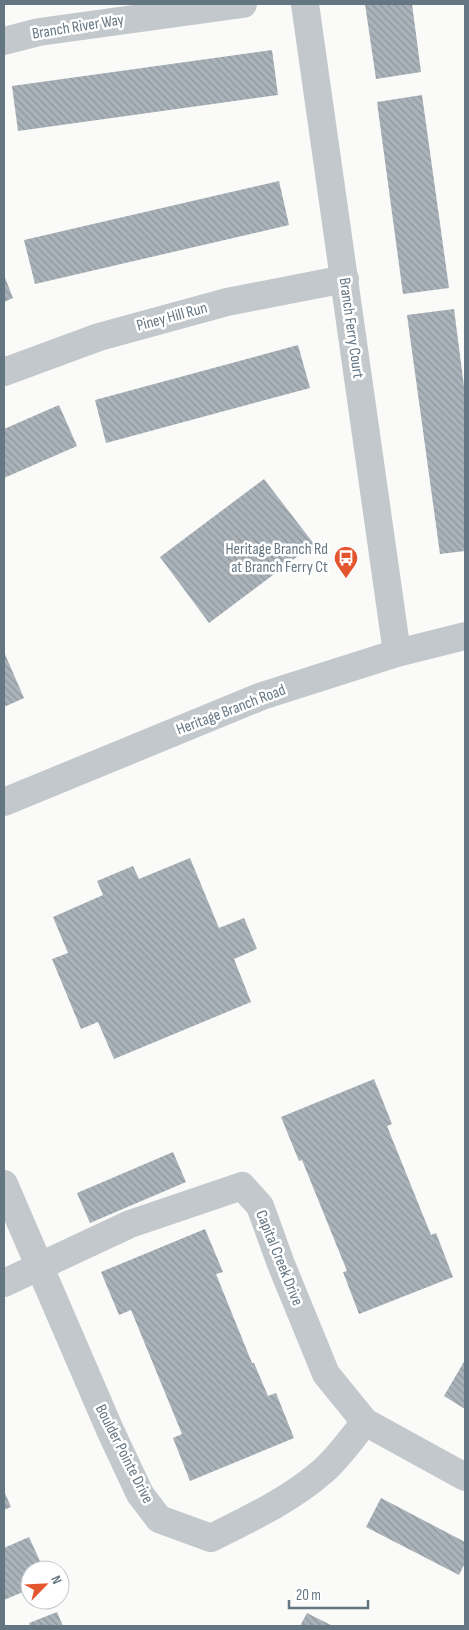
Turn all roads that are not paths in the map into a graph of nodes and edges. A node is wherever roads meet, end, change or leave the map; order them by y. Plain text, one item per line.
1 (242, 4) edge
2 (305, 4) edge
3 (4, 41) edge
4 (345, 279) junction
5 (4, 372) edge
6 (465, 636) edge
7 (397, 653) junction
8 (4, 802) edge
9 (4, 1184) edge
10 (38, 1267) junction
11 (4, 1283) edge
12 (365, 1422) junction
13 (465, 1477) edge

1 - 3 street, Branch River Way
2 - 4 street, Branch Ferry Court
4 - 5 street, Piney Hill Run
4 - 7 street, Branch Ferry Court
6 - 7 street, Heritage Branch Road
7 - 8 street, Heritage Branch Road
9 - 10 street, Boulder Pointe Drive
10 - 11 street
10 - 12 street, Capital Creek Drive
10 - 12 street, Boulder Pointe Drive
12 - 13 street, Capital Creek Drive

